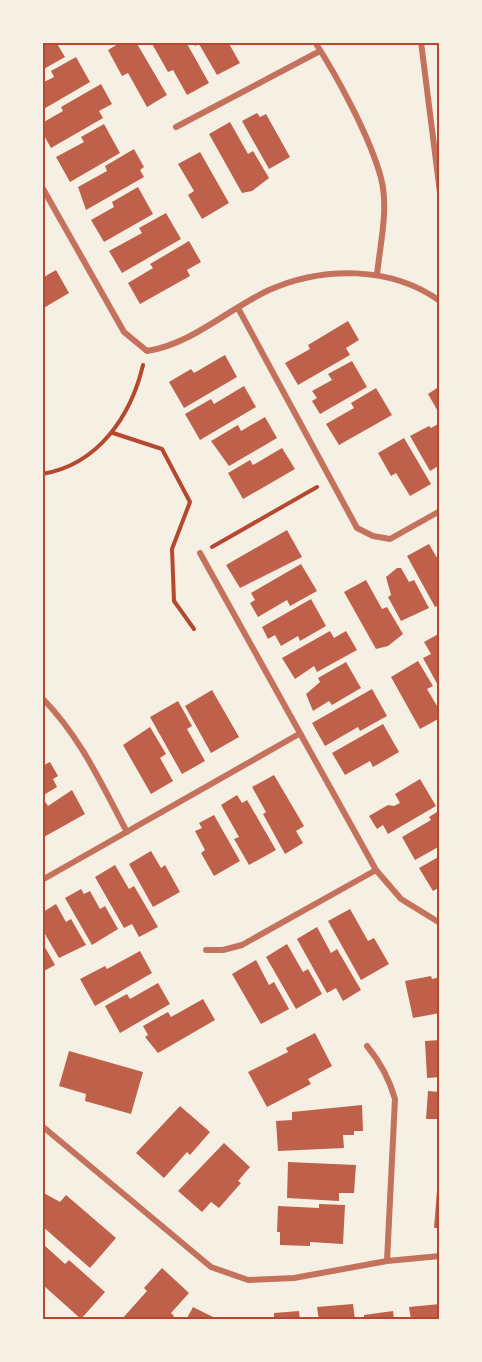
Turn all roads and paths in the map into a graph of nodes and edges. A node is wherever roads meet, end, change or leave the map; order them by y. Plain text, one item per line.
1 (315, 42) edge
2 (421, 42) edge
3 (320, 51) junction
4 (176, 127) dead end
5 (42, 187) edge
6 (440, 194) edge
7 (377, 274) junction
8 (440, 301) edge
9 (237, 308) junction
10 (147, 351) junction
11 (113, 433) junction
12 (42, 474) edge
13 (331, 480) junction
14 (440, 511) edge
15 (200, 553) joint
16 (194, 629) dead end
17 (42, 698) edge
18 (299, 734) junction
19 (127, 832) junction
20 (376, 870) junction
21 (42, 879) edge
22 (440, 923) edge
23 (206, 950) dead end
24 (367, 1046) dead end
25 (42, 1126) edge
26 (440, 1256) edge
27 (387, 1261) junction

1 - 3 street
2 - 6 street
3 - 4 street
3 - 7 street
5 - 10 street
7 - 8 street
7 - 9 street
9 - 10 street
9 - 13 street
10 - 11 path
11 - 12 path
11 - 16 path
13 - 14 street
13 - 15 path
15 - 18 street
17 - 19 street
18 - 19 street
18 - 20 street
19 - 21 street
20 - 22 street
20 - 23 street
24 - 27 street
25 - 27 street
26 - 27 street

